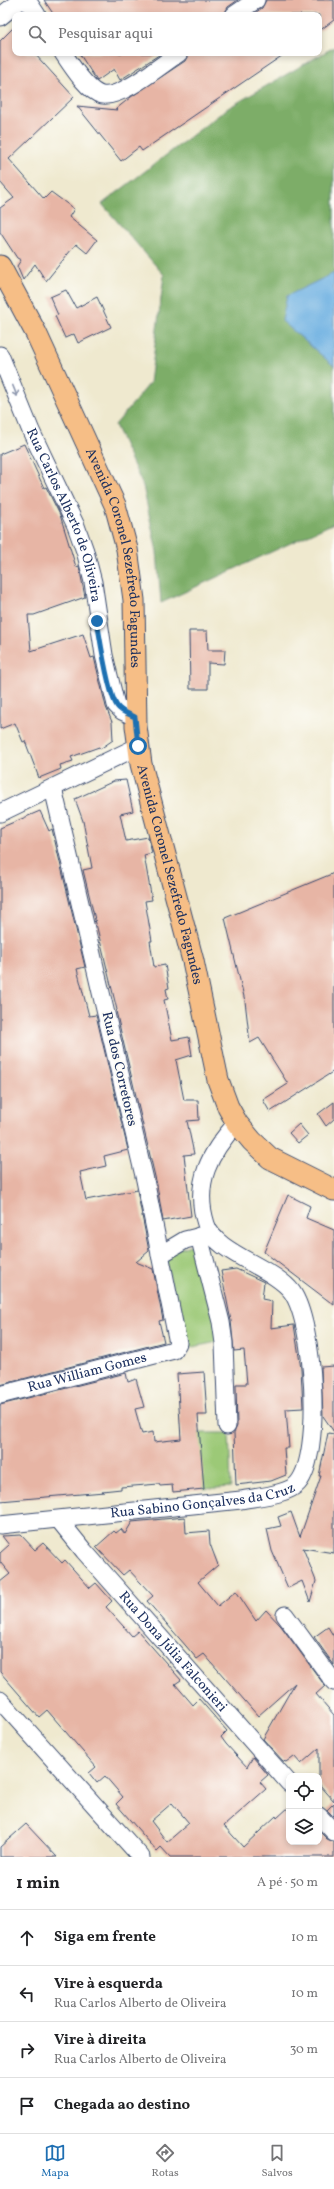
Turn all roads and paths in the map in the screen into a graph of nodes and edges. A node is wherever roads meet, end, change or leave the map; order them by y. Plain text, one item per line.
1 (21, 0) edge
2 (27, 0) edge
3 (256, 0) edge
4 (35, 12) edge
5 (238, 12) edge
6 (0, 17) edge
7 (65, 56) edge
8 (175, 56) edge
9 (0, 266) edge
10 (0, 355) edge
11 (135, 717) junction
12 (138, 746) junction
13 (53, 788) junction
14 (0, 813) edge
15 (237, 1123) junction
16 (334, 1190) edge
17 (204, 1235) junction
18 (160, 1255) junction
19 (174, 1350) joint
20 (0, 1395) edge
21 (227, 1426) dead end
22 (59, 1520) junction
23 (0, 1525) edge
24 (285, 1615) dead end
25 (334, 1682) edge
26 (0, 1700) edge
27 (286, 1780) edge
28 (322, 1819) edge
29 (334, 1832) edge
30 (141, 1857) edge

1 - 6 street
2 - 4 street
3 - 5 street
7 - 8 street
9 - 11 main road, Avenida Coronel Sezefredo Fagundes
10 -> 11 street, Rua Carlos Alberto de Oliveira
11 - 12 main road, Avenida Coronel Sezefredo Fagundes
12 - 13 street
12 - 15 main road, Avenida Coronel Sezefredo Fagundes
13 - 14 street
13 - 18 street, Rua dos Corretores
15 - 16 main road, Avenida Coronel Sezefredo Fagundes
15 - 17 street
17 - 18 street
17 - 21 street
17 - 22 street, Rua Sabino Gonçalves da Cruz
18 - 19 street, Rua dos Corretores
19 - 20 street, Rua William Gomes
22 - 23 street, Rua Sabino Gonçalves da Cruz
22 - 27 street, Rua Dona Júlia Falconieri
24 - 25 street
26 - 30 street
28 - 29 street

